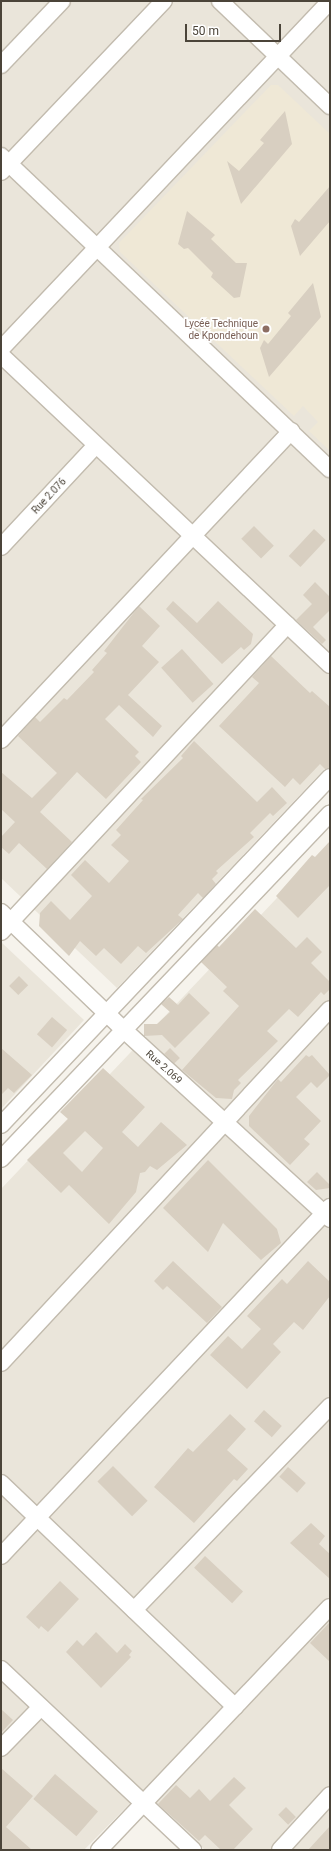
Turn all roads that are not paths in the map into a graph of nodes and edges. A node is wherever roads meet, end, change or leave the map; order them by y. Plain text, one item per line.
1 (62, 1) edge
2 (164, 1) edge
3 (220, 1) edge
4 (330, 1) edge
5 (278, 56) junction
6 (1, 65) edge
7 (330, 106) edge
8 (4, 164) edge
9 (97, 247) junction
10 (1, 349) edge
11 (1, 355) edge
12 (291, 431) junction
13 (96, 445) junction
14 (330, 469) edge
15 (193, 536) junction
16 (1, 547) edge
17 (287, 624) junction
18 (330, 665) edge
19 (1, 740) edge
20 (330, 777) edge
21 (330, 813) edge
22 (4, 922) edge
23 (330, 1009) edge
24 (107, 1013) junction
25 (124, 1030) junction
26 (225, 1122) junction
27 (1, 1125) edge
28 (1, 1159) edge
29 (328, 1213) edge
30 (1, 1363) edge
31 (330, 1406) edge
32 (1, 1483) edge
33 (37, 1518) junction
34 (1, 1556) edge
35 (330, 1607) edge
36 (134, 1610) junction
37 (1, 1669) edge
38 (41, 1707) junction
39 (235, 1707) junction
40 (1, 1748) edge
41 (330, 1796) edge
42 (143, 1804) junction
43 (99, 1850) edge
44 (193, 1850) edge
45 (280, 1850) edge

1 - 6 street
2 - 8 street
3 - 5 street
4 - 5 street
5 - 7 street
5 - 9 street
8 - 9 street
9 - 10 street
9 - 12 street
11 - 13 street
12 - 14 street
12 - 15 street
13 - 15 street
13 - 16 street, Rue 2.076
15 - 17 street
15 - 19 street
17 - 18 street
17 - 22 street
20 - 24 street
21 - 25 street
22 - 24 street, Rue 2.069
23 - 26 street
24 - 25 street, Rue 2.069
24 - 27 street
25 - 26 street, Rue 2.069
25 - 28 street
26 - 29 street, Rue 2.069
26 - 30 street
29 - 33 street
31 - 36 street
32 - 33 street
33 - 34 street
33 - 36 street
35 - 39 street
36 - 39 street
37 - 38 street
38 - 40 street
38 - 42 street
39 - 42 street
41 - 45 street
42 - 43 street
42 - 44 street

